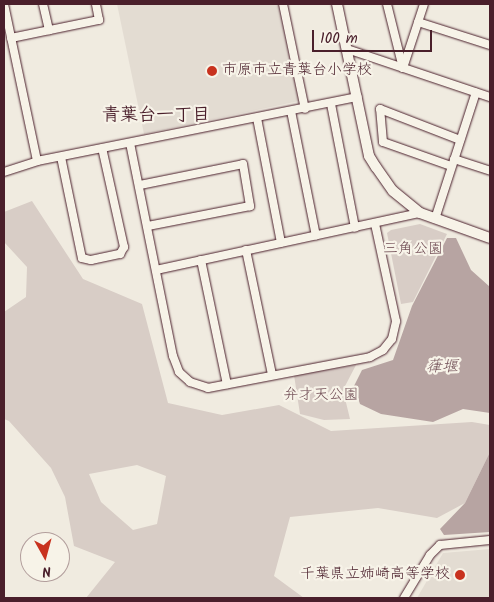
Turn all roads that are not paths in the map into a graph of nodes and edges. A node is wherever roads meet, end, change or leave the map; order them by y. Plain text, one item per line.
1 (4, 4) edge
2 (43, 4) edge
3 (96, 4) edge
4 (283, 4) edge
5 (338, 4) edge
6 (387, 4) edge
7 (424, 4) edge
8 (418, 22) junction
9 (49, 30) junction
10 (11, 38) junction
11 (490, 45) edge
12 (348, 49) junction
13 (403, 68) junction
14 (476, 92) junction
15 (358, 97) junction
16 (490, 97) edge
17 (330, 104) junction
18 (305, 109) junction
19 (291, 111) junction
20 (257, 118) junction
21 (460, 140) junction
22 (130, 143) junction
23 (102, 148) junction
24 (61, 157) junction
25 (37, 161) junction
26 (452, 163) junction
27 (490, 171) edge
28 (4, 172) edge
29 (140, 185) junction
30 (420, 212) junction
31 (435, 219) junction
32 (376, 224) junction
33 (148, 226) junction
34 (355, 228) junction
35 (316, 236) junction
36 (490, 238) edge
37 (281, 243) junction
38 (246, 250) junction
39 (201, 260) junction
40 (156, 270) junction
41 (272, 374) junction
42 (227, 384) junction
43 (490, 540) edge
44 (404, 598) edge

1 - 10 street
2 - 9 street
3 - 9 street
4 - 18 street
5 - 12 street
6 - 13 street
7 - 8 street
8 - 11 street
8 - 13 street
9 - 10 street
10 - 25 street
12 - 13 street
12 - 15 street
13 - 14 street
14 - 16 street
14 - 21 street
15 - 17 street
15 - 30 street
17 - 18 street
17 - 34 street
18 - 19 street
19 - 20 street
19 - 35 street
20 - 22 street
20 - 37 street
21 - 26 street
21 - 26 street
22 - 23 street
22 - 29 street
23 - 24 street
23 - 24 street
24 - 25 street
25 - 28 street
26 - 27 street
26 - 31 street
29 - 33 street
29 - 33 street
30 - 31 street
30 - 32 street
31 - 36 street
32 - 34 street
32 - 41 street
33 - 40 street
34 - 35 street
35 - 37 street
37 - 38 street
38 - 39 street
38 - 41 street
39 - 40 street
39 - 42 street
40 - 42 street
41 - 42 street
43 - 44 street

